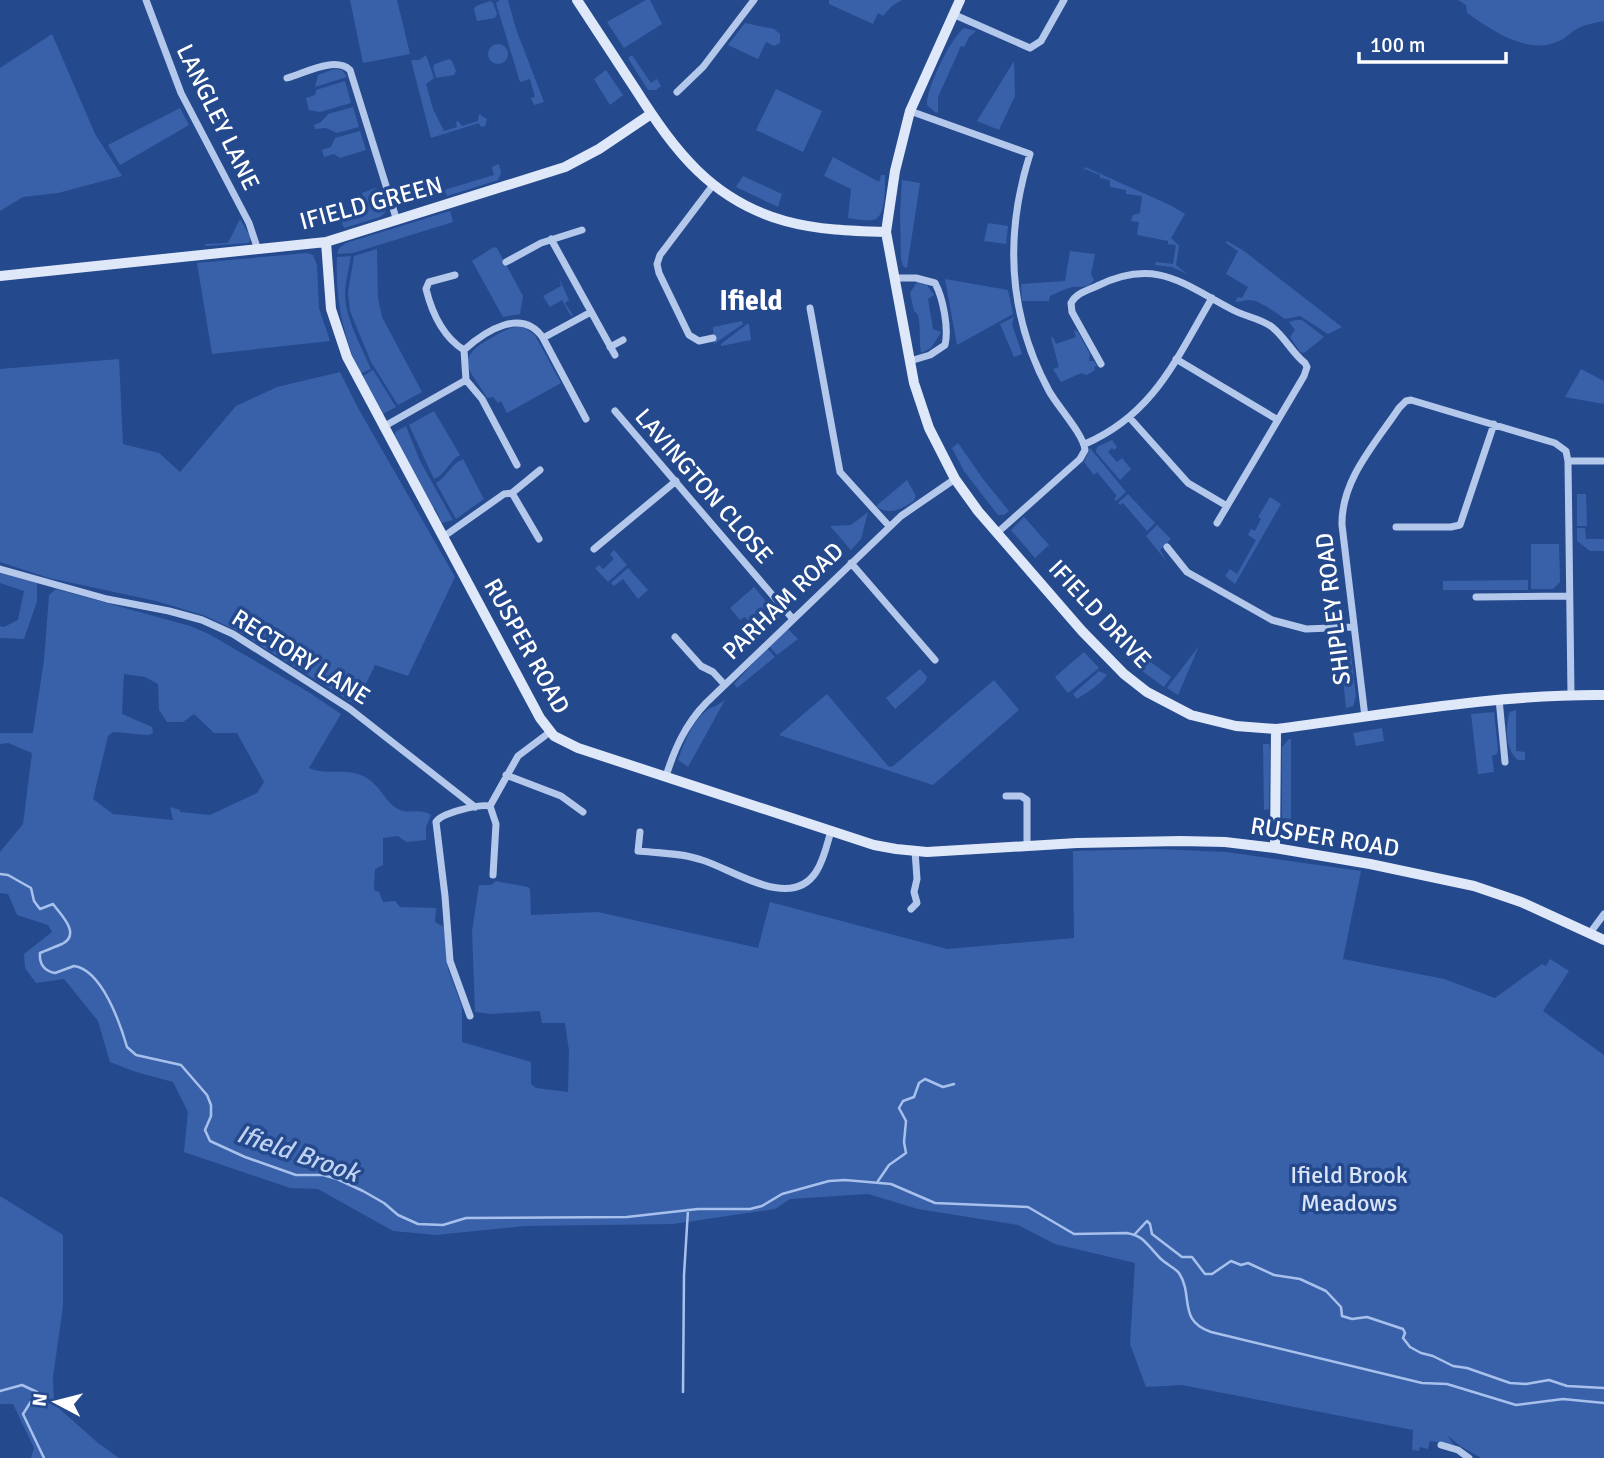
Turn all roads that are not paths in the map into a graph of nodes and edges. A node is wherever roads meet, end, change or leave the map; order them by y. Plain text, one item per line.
1 (146, 0) edge
2 (577, 0) edge
3 (754, 0) edge
4 (960, 0) edge
5 (1064, 0) edge
6 (955, 15) junction
7 (287, 78) dead end
8 (677, 92) dead end
9 (911, 111) junction
10 (650, 114) junction
11 (713, 186) junction
12 (397, 220) junction
13 (582, 230) dead end
14 (886, 232) junction
15 (551, 239) junction
16 (326, 242) junction
17 (258, 250) junction
18 (506, 262) dead end
19 (455, 275) dead end
20 (0, 276) edge
21 (896, 278) junction
22 (1212, 298) junction
23 (810, 308) dead end
24 (591, 312) junction
25 (543, 338) junction
26 (712, 338) dead end
27 (623, 340) dead end
28 (610, 347) junction
29 (464, 350) junction
30 (615, 355) dead end
31 (1176, 359) junction
32 (910, 361) junction
33 (1101, 364) dead end
34 (466, 380) junction
35 (614, 411) dead end
36 (1129, 418) junction
37 (586, 419) dead end
38 (1278, 420) junction
39 (1494, 424) junction
40 (383, 427) junction
41 (1085, 444) junction
42 (1568, 461) junction
43 (1604, 461) edge
44 (517, 465) dead end
45 (540, 470) dead end
46 (955, 479) junction
47 (676, 481) junction
48 (512, 493) junction
49 (1227, 506) junction
50 (1217, 523) dead end
51 (889, 526) junction
52 (1396, 527) dead end
53 (997, 533) junction
54 (443, 537) junction
55 (540, 539) dead end
56 (1167, 547) dead end
57 (594, 549) dead end
58 (851, 563) junction
59 (0, 569) edge
60 (1568, 596) junction
61 (1476, 597) dead end
62 (792, 618) junction
63 (1354, 627) junction
64 (675, 637) dead end
65 (935, 660) dead end
66 (724, 684) junction
67 (1571, 694) junction
68 (1604, 695) edge
69 (1499, 699) junction
70 (1365, 718) junction
71 (1276, 729) junction
72 (550, 732) junction
73 (1505, 762) dead end
74 (506, 775) junction
75 (666, 776) junction
76 (1006, 796) dead end
77 (490, 806) junction
78 (475, 807) junction
79 (583, 812) dead end
80 (831, 831) junction
81 (640, 832) dead end
82 (1027, 846) junction
83 (1275, 848) junction
84 (915, 851) junction
85 (493, 875) dead end
86 (911, 909) dead end
87 (1604, 914) edge
88 (1590, 933) junction
89 (1604, 940) edge
90 (470, 1016) dead end
91 (1441, 1445) dead end
92 (1469, 1458) edge

1 - 17 street, LANGLEY LANE
2 - 10 street
3 - 8 street
4 - 6 street, IFIELD DRIVE
5 - 6 street
6 - 9 street, IFIELD DRIVE
7 - 12 street
9 - 14 street, IFIELD DRIVE
9 - 41 street
10 - 11 street
10 - 12 street, IFIELD GREEN
11 - 14 street
11 - 26 street
12 - 16 street, IFIELD GREEN
13 - 15 street
14 - 21 street, IFIELD DRIVE
15 - 18 street
15 - 24 street
16 - 17 street, IFIELD GREEN
16 - 40 street, RUSPER ROAD
17 - 20 street, IFIELD GREEN
19 - 29 street
21 - 32 street, IFIELD DRIVE
21 - 32 street
22 - 31 street
22 - 33 street
22 - 38 street
23 - 51 street
24 - 25 street
24 - 28 street
25 - 29 street
25 - 37 street
27 - 28 street
28 - 30 street
29 - 34 street
31 - 36 street
31 - 38 street
32 - 46 street, IFIELD DRIVE
34 - 40 street
34 - 44 street
35 - 47 street, LAVINGTON CLOSE
36 - 41 street
36 - 49 street
38 - 49 street
39 - 42 street, SHIPLEY ROAD
39 - 52 street
39 - 63 street, SHIPLEY ROAD
40 - 54 street, RUSPER ROAD
41 - 53 street
42 - 43 street
42 - 60 street
45 - 48 street
46 - 51 street, PARHAM ROAD
46 - 53 street, IFIELD DRIVE
47 - 57 street
47 - 62 street, LAVINGTON CLOSE
48 - 54 street
48 - 55 street
49 - 50 street
51 - 58 street, PARHAM ROAD
53 - 71 street, IFIELD DRIVE
54 - 72 street, RUSPER ROAD
56 - 63 street
58 - 62 street, PARHAM ROAD
58 - 65 street
59 - 78 street, RECTORY LANE
60 - 61 street
60 - 67 street
62 - 66 street, PARHAM ROAD
63 - 70 street, SHIPLEY ROAD
64 - 66 street
66 - 75 street, PARHAM ROAD
67 - 68 street, IFIELD DRIVE
67 - 69 street, IFIELD DRIVE
69 - 70 street, IFIELD DRIVE
69 - 73 street
70 - 71 street, IFIELD DRIVE
71 - 83 street
72 - 74 street
72 - 75 street, RUSPER ROAD
74 - 77 street
74 - 79 street
75 - 80 street, RUSPER ROAD
76 - 82 street
77 - 78 street
77 - 85 street
78 - 90 street
80 - 81 street
80 - 84 street, RUSPER ROAD
82 - 83 street, RUSPER ROAD
82 - 84 street, RUSPER ROAD
83 - 88 street, RUSPER ROAD
84 - 86 street
87 - 88 street
88 - 89 street, RUSPER ROAD
91 - 92 street

